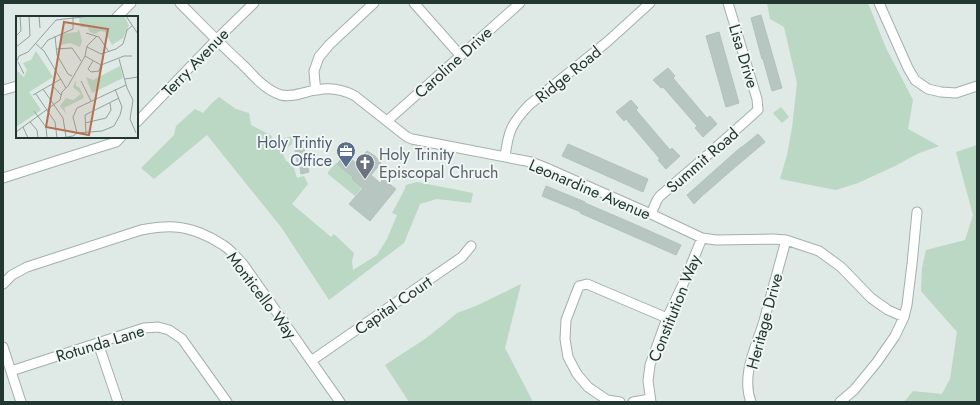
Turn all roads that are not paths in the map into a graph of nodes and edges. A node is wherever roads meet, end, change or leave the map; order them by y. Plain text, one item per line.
1 (131, 3) edge
2 (180, 3) edge
3 (254, 3) edge
4 (374, 3) edge
5 (414, 3) edge
6 (520, 3) edge
7 (650, 3) edge
8 (728, 3) edge
9 (879, 3) edge
10 (118, 16) edge
11 (216, 40) junction
12 (460, 55) junction
13 (16, 86) edge
14 (977, 86) edge
15 (3, 90) edge
16 (316, 90) junction
17 (758, 110) joint
18 (138, 121) edge
19 (387, 121) junction
20 (120, 138) edge
21 (505, 157) junction
22 (3, 178) edge
23 (917, 212) dead end
24 (651, 214) junction
25 (702, 238) junction
26 (786, 240) junction
27 (471, 246) dead end
28 (3, 284) edge
29 (904, 317) junction
30 (667, 318) junction
31 (98, 343) junction
32 (3, 347) edge
33 (311, 361) junction
34 (11, 371) junction
35 (651, 400) edge
36 (21, 402) edge
37 (118, 402) edge
38 (227, 402) edge
39 (340, 402) edge
40 (620, 402) edge
41 (634, 402) edge
42 (752, 402) edge
43 (840, 402) edge

1 - 10 street
2 - 11 street, Leonardine Avenue
3 - 11 street, Terry Avenue
4 - 16 street
5 - 12 street
6 - 12 street, Caroline Drive
7 - 21 street, Ridge Road
8 - 17 street, Lisa Drive
9 - 14 street
11 - 16 street, Leonardine Avenue
11 - 18 street, Terry Avenue
12 - 19 street, Caroline Drive
13 - 15 street
16 - 19 street, Leonardine Avenue
17 - 24 street, Summit Road
19 - 21 street, Leonardine Avenue
20 - 22 street
21 - 24 street, Leonardine Avenue
23 - 29 street
24 - 25 street, Leonardine Avenue
25 - 26 street, Leonardine Avenue
25 - 30 street, Constitution Way
26 - 29 street, Leonardine Avenue
26 - 42 street, Heritage Drive
27 - 33 street, Capital Court
28 - 33 street, Monticello Way
29 - 43 street
30 - 35 street, Constitution Way
30 - 40 street
31 - 34 street, Rotunda Lane
31 - 37 street
31 - 38 street, Rotunda Lane
32 - 34 street
33 - 39 street, Monticello Way
34 - 36 street
35 - 41 street

